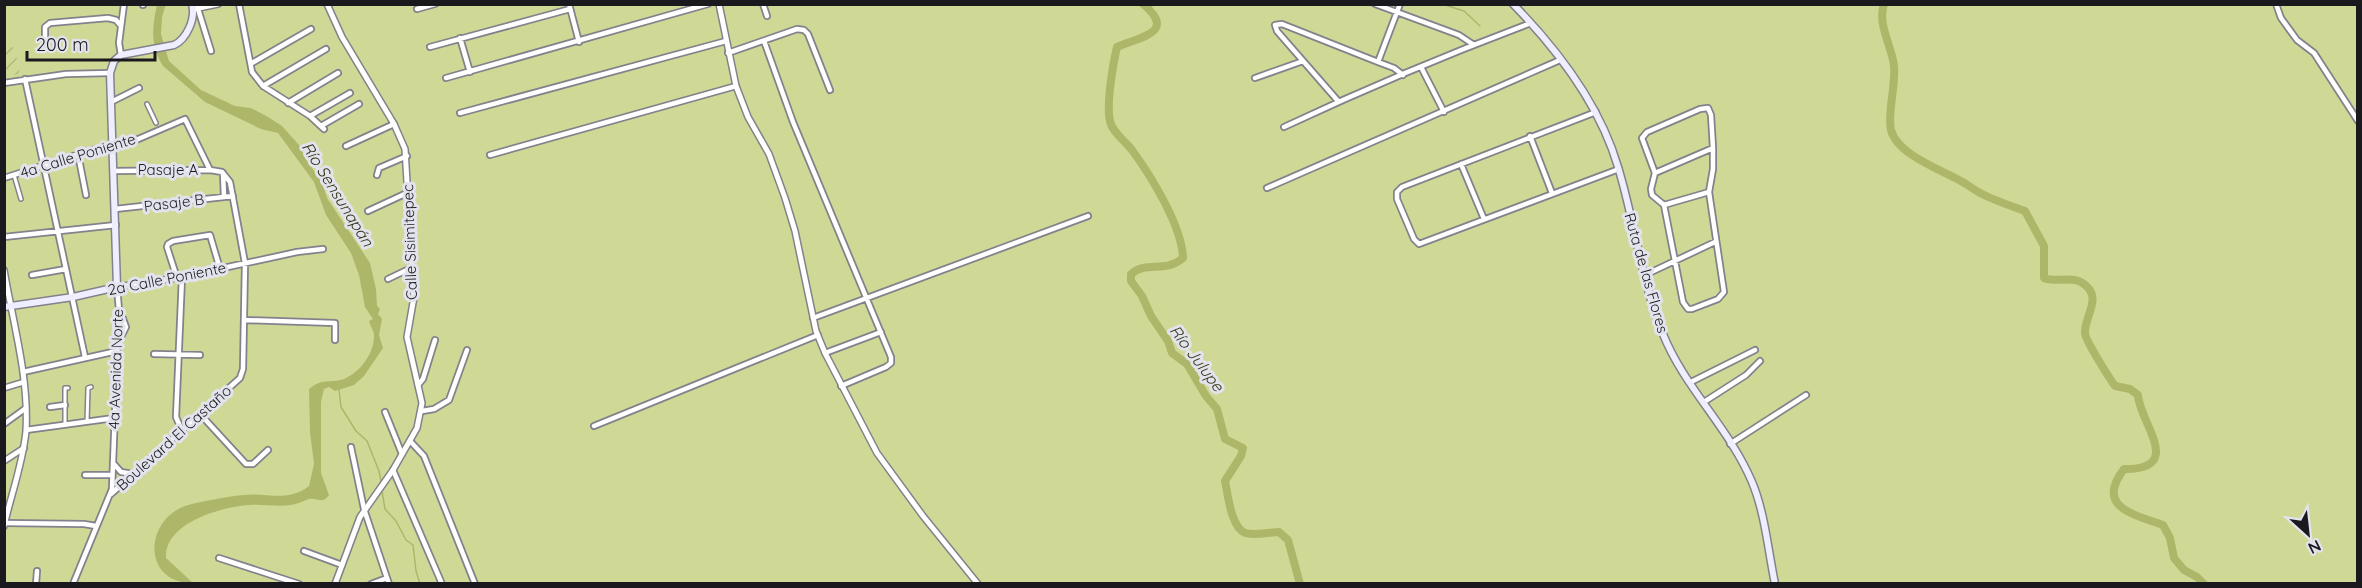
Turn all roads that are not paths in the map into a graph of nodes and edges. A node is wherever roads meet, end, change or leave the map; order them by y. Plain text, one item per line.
1 (124, 4) edge
2 (218, 4) edge
3 (239, 4) edge
4 (327, 4) edge
5 (435, 4) edge
6 (708, 4) edge
7 (719, 4) edge
8 (762, 4) edge
9 (1375, 4) edge
10 (1400, 4) edge
11 (1513, 4) edge
12 (2276, 4) edge
13 (194, 7) edge
14 (569, 7) edge
15 (689, 7) edge
16 (417, 9) dead end
17 (1396, 13) junction
18 (766, 16) dead end
19 (1531, 23) junction
20 (122, 26) junction
21 (311, 29) dead end
22 (460, 38) junction
23 (45, 40) dead end
24 (726, 41) junction
25 (764, 41) junction
26 (579, 42) junction
27 (1474, 45) junction
28 (430, 46) dead end
29 (326, 49) dead end
30 (211, 51) dead end
31 (728, 53) junction
32 (121, 55) junction
33 (1560, 60) junction
34 (1303, 61) junction
35 (1378, 62) junction
36 (252, 63) junction
37 (1421, 67) junction
38 (470, 72) junction
39 (110, 73) junction
40 (338, 73) dead end
41 (1403, 75) junction
42 (446, 78) dead end
43 (1255, 78) dead end
44 (25, 79) junction
45 (4, 83) edge
46 (263, 86) junction
47 (736, 86) junction
48 (139, 88) dead end
49 (830, 90) dead end
50 (350, 93) dead end
51 (1338, 101) junction
52 (111, 102) junction
53 (288, 103) junction
54 (147, 104) dead end
55 (359, 104) dead end
56 (1444, 112) junction
57 (1596, 112) junction
58 (460, 113) dead end
59 (310, 116) junction
60 (2358, 122) edge
61 (156, 123) joint
62 (394, 124) junction
63 (1284, 127) dead end
64 (159, 129) junction
65 (1530, 136) junction
66 (114, 146) junction
67 (346, 146) dead end
68 (1713, 148) junction
69 (78, 154) junction
70 (407, 156) junction
71 (490, 156) dead end
72 (1461, 164) junction
73 (42, 165) junction
74 (1619, 169) junction
75 (210, 170) junction
76 (114, 171) junction
77 (222, 173) junction
78 (1655, 173) junction
79 (14, 175) junction
80 (377, 175) dead end
81 (4, 178) edge
82 (1267, 188) dead end
83 (409, 192) junction
84 (1708, 192) junction
85 (1552, 193) junction
86 (86, 195) dead end
87 (233, 196) junction
88 (224, 197) junction
89 (21, 200) dead end
90 (1664, 205) junction
91 (115, 209) junction
92 (368, 211) dead end
93 (1088, 216) dead end
94 (1484, 219) junction
95 (116, 225) junction
96 (58, 231) junction
97 (4, 237) edge
98 (1715, 243) junction
99 (323, 249) dead end
100 (1676, 261) junction
101 (245, 263) junction
102 (412, 267) junction
103 (66, 269) junction
104 (220, 269) junction
105 (4, 270) edge
106 (32, 275) dead end
107 (1645, 275) junction
108 (179, 278) junction
109 (388, 279) dead end
110 (117, 287) junction
111 (73, 297) junction
112 (867, 298) junction
113 (7, 306) edge
114 (119, 310) junction
115 (813, 318) junction
116 (244, 320) junction
117 (881, 332) junction
118 (818, 335) junction
119 (335, 340) dead end
120 (435, 340) dead end
121 (117, 344) junction
122 (1755, 350) dead end
123 (117, 351) junction
124 (467, 351) dead end
125 (825, 353) junction
126 (154, 354) dead end
127 (178, 354) junction
128 (200, 355) dead end
129 (85, 357) junction
130 (1760, 361) dead end
131 (23, 372) junction
132 (24, 382) junction
133 (1691, 382) junction
134 (418, 385) junction
135 (841, 386) junction
136 (91, 387) dead end
137 (4, 388) edge
138 (68, 388) dead end
139 (1806, 395) dead end
140 (1704, 402) junction
141 (65, 405) junction
142 (50, 407) dead end
143 (26, 408) junction
144 (422, 411) junction
145 (385, 412) dead end
146 (201, 415) junction
147 (114, 418) junction
148 (87, 422) junction
149 (4, 424) edge
150 (65, 425) junction
151 (594, 426) dead end
152 (26, 430) junction
153 (182, 431) junction
154 (410, 441) junction
155 (1730, 444) junction
156 (351, 447) dead end
157 (24, 448) junction
158 (268, 450) dead end
159 (402, 454) junction
160 (4, 461) edge
161 (112, 462) junction
162 (393, 470) junction
163 (133, 474) junction
164 (85, 475) dead end
165 (112, 475) junction
166 (111, 494) junction
167 (364, 509) junction
168 (5, 515) edge
169 (5, 525) edge
170 (96, 526) junction
171 (304, 551) dead end
172 (219, 558) dead end
173 (342, 565) junction
174 (37, 571) dead end
175 (388, 581) edge
176 (36, 584) edge
177 (73, 584) edge
178 (299, 584) edge
179 (335, 584) edge
180 (371, 584) edge
181 (442, 584) edge
182 (475, 584) edge
183 (978, 584) edge
184 (1775, 584) edge

1 - 20 street
2 - 13 street
3 - 36 street
4 - 62 street, Calle Sisimitepec
5 - 16 street
6 - 15 street
7 - 24 street
8 - 18 street
9 - 17 street
10 - 17 street
11 - 19 main road, Ruta de las Flores
12 - 60 street
13 - 30 street
13 - 32 main road
14 - 22 street
14 - 26 street
15 - 26 street
17 - 27 street
17 - 35 street
19 - 27 street
19 - 33 main road, Ruta de las Flores
20 - 23 street
20 - 32 street
21 - 36 street
22 - 28 street
22 - 38 street
24 - 31 street
24 - 58 street
25 - 31 street
25 - 49 street
25 - 112 street
26 - 38 street
27 - 37 street
29 - 46 street
31 - 47 street
32 - 39 main road
33 - 56 street
33 - 57 main road, Ruta de las Flores
34 - 35 street
34 - 43 street
34 - 51 street
35 - 41 street
36 - 46 street
37 - 41 street
37 - 56 street
38 - 42 street
39 - 44 street
39 - 52 main road, 4a Avenida Norte
40 - 53 street
41 - 51 street
44 - 45 street
44 - 73 street
46 - 53 street
47 - 71 street
47 - 115 street
48 - 52 street
50 - 59 street
51 - 63 street
52 - 66 main road, 4a Avenida Norte
53 - 59 street
54 - 61 street
55 - 59 street
56 - 82 street
57 - 65 street
57 - 74 main road, Ruta de las Flores
61 - 64 street
62 - 67 street
62 - 70 street, Calle Sisimitepec
64 - 66 street, 4a Calle Poniente
64 - 75 street, 4a Calle Poniente
65 - 72 street
65 - 85 street
66 - 69 street, 4a Calle Poniente
66 - 76 main road, 4a Avenida Norte
68 - 78 street
68 - 78 street
68 - 84 street
69 - 73 street, 4a Calle Poniente
69 - 86 street
70 - 80 street
70 - 83 street, Calle Sisimitepec
72 - 94 street
72 - 94 street
73 - 79 street, 4a Calle Poniente
73 - 96 street
74 - 85 street
74 - 107 main road, Ruta de las Flores
75 - 76 street, Pasaje A
75 - 77 street, Pasaje A
76 - 91 main road, 4a Avenida Norte
77 - 87 street, Boulevard El Castaño
77 - 88 street
78 - 90 street
79 - 81 street, 4a Calle Poniente
79 - 89 street
83 - 92 street
83 - 102 street, Calle Sisimitepec
84 - 90 street
84 - 98 street
85 - 94 street
87 - 88 street, Pasaje B
87 - 101 street, Boulevard El Castaño
88 - 91 street, Pasaje B
90 - 100 street
91 - 95 main road, 4a Avenida Norte
93 - 112 street
95 - 96 street
95 - 110 main road, 4a Avenida Norte
96 - 97 street
96 - 103 street
98 - 100 street
98 - 100 street
99 - 101 street, 2a Calle Poniente
100 - 107 street
101 - 104 street, 2a Calle Poniente
101 - 116 street, Boulevard El Castaño
102 - 109 street
102 - 134 street, Calle Sisimitepec
103 - 106 street
103 - 111 street
104 - 108 street, 2a Calle Poniente
104 - 108 street
105 - 113 street
107 - 133 main road, Ruta de las Flores
108 - 110 street, 2a Calle Poniente
108 - 127 street
110 - 111 main road, 2a Calle Poniente
110 - 114 street, 4a Avenida Norte
111 - 113 main road, 2a Calle Poniente
111 - 129 street
112 - 115 street
112 - 117 street
113 - 131 street
114 - 121 street, 4a Avenida Norte
114 - 121 street
115 - 118 street
116 - 119 street
116 - 146 street, Boulevard El Castaño
117 - 125 street
117 - 135 street
118 - 125 street
118 - 151 street
120 - 134 street
121 - 123 street, 4a Avenida Norte
122 - 133 street
123 - 129 street
123 - 147 street, 4a Avenida Norte
124 - 144 street
125 - 135 street
126 - 127 street
127 - 128 street
127 - 153 street
129 - 131 street
130 - 140 street
131 - 132 street
132 - 137 street
132 - 143 street
133 - 140 main road, Ruta de las Flores
134 - 144 street, Calle Sisimitepec
135 - 183 street
136 - 148 street
138 - 141 street
139 - 155 street
140 - 155 main road, Ruta de las Flores
141 - 142 street
141 - 150 street
143 - 149 street
143 - 152 street
144 - 154 street
145 - 159 street
146 - 153 street, Boulevard El Castaño
146 - 158 street
147 - 148 street
147 - 161 street, 4a Avenida Norte
148 - 150 street
150 - 152 street
152 - 157 street
153 - 163 street, Boulevard El Castaño
154 - 159 street
154 - 182 street
155 - 184 main road, Ruta de las Flores
156 - 167 street
157 - 160 street
157 - 168 street
159 - 162 street
161 - 163 street
161 - 165 street, 4a Avenida Norte
162 - 167 street
162 - 181 street
163 - 166 street, Boulevard El Castaño
164 - 165 street
165 - 166 street, 4a Avenida Norte
166 - 170 street, 4a Avenida Norte
167 - 173 street
167 - 175 street
168 - 169 street
169 - 170 street
170 - 177 street, 4a Avenida Norte
171 - 173 street
172 - 178 street
173 - 179 street
174 - 176 street
175 - 180 street

